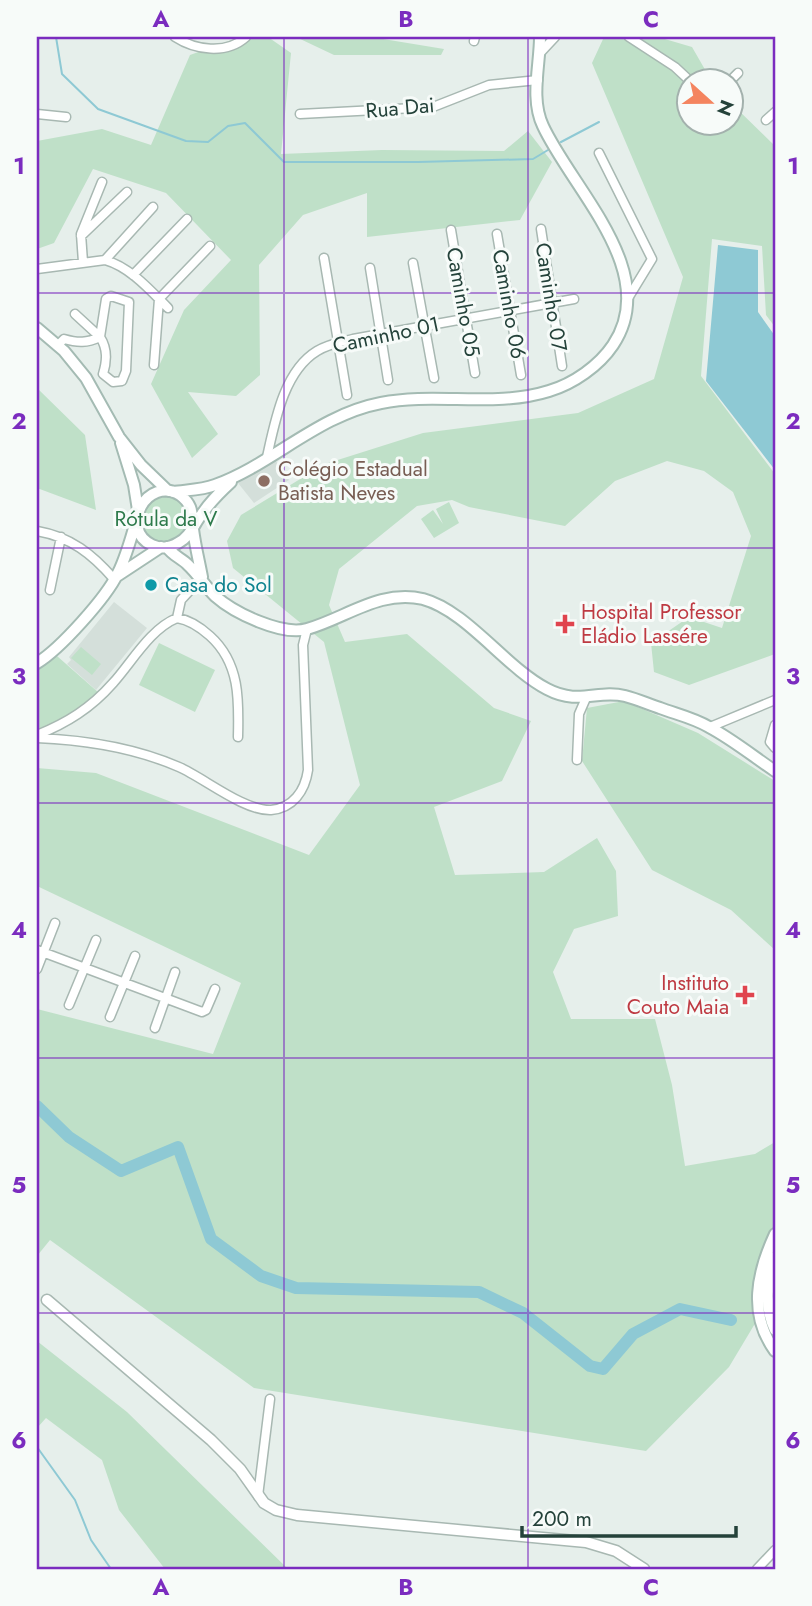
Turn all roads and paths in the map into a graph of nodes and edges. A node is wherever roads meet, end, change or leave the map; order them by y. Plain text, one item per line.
1 (175, 37) edge
2 (246, 37) edge
3 (540, 37) edge
4 (555, 37) edge
5 (629, 37) edge
6 (540, 53) junction
7 (676, 68) edge
8 (538, 80) junction
9 (775, 112) edge
10 (37, 114) edge
11 (300, 114) dead end
12 (66, 117) dead end
13 (766, 120) dead end
14 (599, 153) dead end
15 (102, 182) dead end
16 (127, 192) dead end
17 (153, 207) dead end
18 (187, 219) dead end
19 (541, 229) dead end
20 (451, 230) dead end
21 (497, 234) dead end
22 (81, 236) junction
23 (210, 246) dead end
24 (324, 258) dead end
25 (105, 260) junction
26 (83, 262) junction
27 (413, 263) dead end
28 (370, 268) dead end
29 (37, 269) edge
30 (133, 275) junction
31 (159, 299) junction
32 (573, 299) dead end
33 (627, 300) junction
34 (551, 303) junction
35 (168, 308) dead end
36 (510, 310) junction
37 (75, 314) dead end
38 (467, 318) junction
39 (424, 327) junction
40 (37, 328) edge
41 (381, 334) junction
42 (100, 337) junction
43 (338, 342) junction
44 (57, 346) junction
45 (154, 365) dead end
46 (562, 366) dead end
47 (475, 373) dead end
48 (521, 374) dead end
49 (434, 378) dead end
50 (388, 380) dead end
51 (347, 395) dead end
52 (119, 437) junction
53 (267, 457) junction
54 (238, 475) junction
55 (171, 491) junction
56 (137, 516) junction
57 (193, 528) junction
58 (37, 531) edge
59 (61, 537) junction
60 (164, 547) junction
61 (116, 577) junction
62 (203, 581) junction
63 (193, 587) dead end
64 (50, 590) dead end
65 (177, 618) junction
66 (302, 630) junction
67 (37, 663) edge
68 (570, 697) junction
69 (586, 698) junction
70 (775, 700) edge
71 (579, 714) junction
72 (775, 725) edge
73 (710, 727) junction
74 (37, 737) edge
75 (238, 737) dead end
76 (775, 748) edge
77 (577, 760) dead end
78 (775, 771) edge
79 (55, 923) dead end
80 (96, 940) dead end
81 (40, 951) edge
82 (135, 956) dead end
83 (85, 967) junction
84 (37, 969) edge
85 (175, 972) dead end
86 (125, 982) junction
87 (215, 989) dead end
88 (166, 998) junction
89 (69, 1005) dead end
90 (110, 1017) dead end
91 (155, 1028) dead end
92 (775, 1234) edge
93 (775, 1257) edge
94 (47, 1300) dead end
95 (775, 1330) edge
96 (775, 1351) edge
97 (270, 1399) dead end
98 (258, 1496) junction
99 (775, 1550) edge
100 (644, 1569) edge
101 (757, 1569) edge

1 - 2 street
3 - 6 main road
4 - 6 street
5 - 7 street
6 - 8 main road
8 - 11 street, Rua Dai
8 - 33 main road
9 - 13 street
10 - 12 street
14 - 33 street
15 - 22 street
16 - 22 street
17 - 25 street
18 - 30 street
19 - 34 street, Caminho 07
20 - 38 street, Caminho 05
21 - 36 street, Caminho 06
22 - 26 street
23 - 31 street
24 - 43 street
25 - 26 street
25 - 30 street
26 - 29 street
27 - 39 street
28 - 41 street
30 - 31 street
31 - 35 street
31 - 45 street
32 - 34 street, Caminho 01
33 - 53 main road
34 - 36 street, Caminho 01
34 - 46 street, Caminho 07
36 - 38 street, Caminho 01
36 - 48 street, Caminho 06
37 - 42 street
38 - 39 street, Caminho 01
38 - 47 street, Caminho 05
39 - 41 street, Caminho 01
39 - 49 street
40 - 44 main road
41 - 43 street, Caminho 01
41 - 50 street
42 - 42 street
42 - 44 street
43 - 51 street
43 - 53 street, Caminho 01
44 - 52 main road
52 - 55 main road
52 - 56 main road
53 - 54 main road
54 - 55 main road
54 - 57 main road
55 - 56 main road
55 - 57 main road
56 - 60 main road
56 - 61 main road
57 - 60 main road
57 - 62 main road
58 - 59 street
59 - 61 street
59 - 64 street
60 - 61 main road
60 - 62 main road
61 - 67 main road
62 - 66 main road
63 - 65 street
65 - 74 street
65 - 75 street
66 - 68 main road
66 - 74 street
68 - 69 main road
68 - 71 street
69 - 71 street
69 - 73 main road
70 - 73 street
71 - 77 street
72 - 76 street
73 - 78 main road
79 - 81 street
80 - 83 street
81 - 83 street
81 - 84 street
82 - 86 street
83 - 86 street
83 - 89 street
85 - 88 street
86 - 88 street
86 - 90 street
87 - 88 street
88 - 91 street
92 - 96 main road
93 - 95 main road
94 - 98 street
97 - 98 street
98 - 100 street
99 - 101 street

